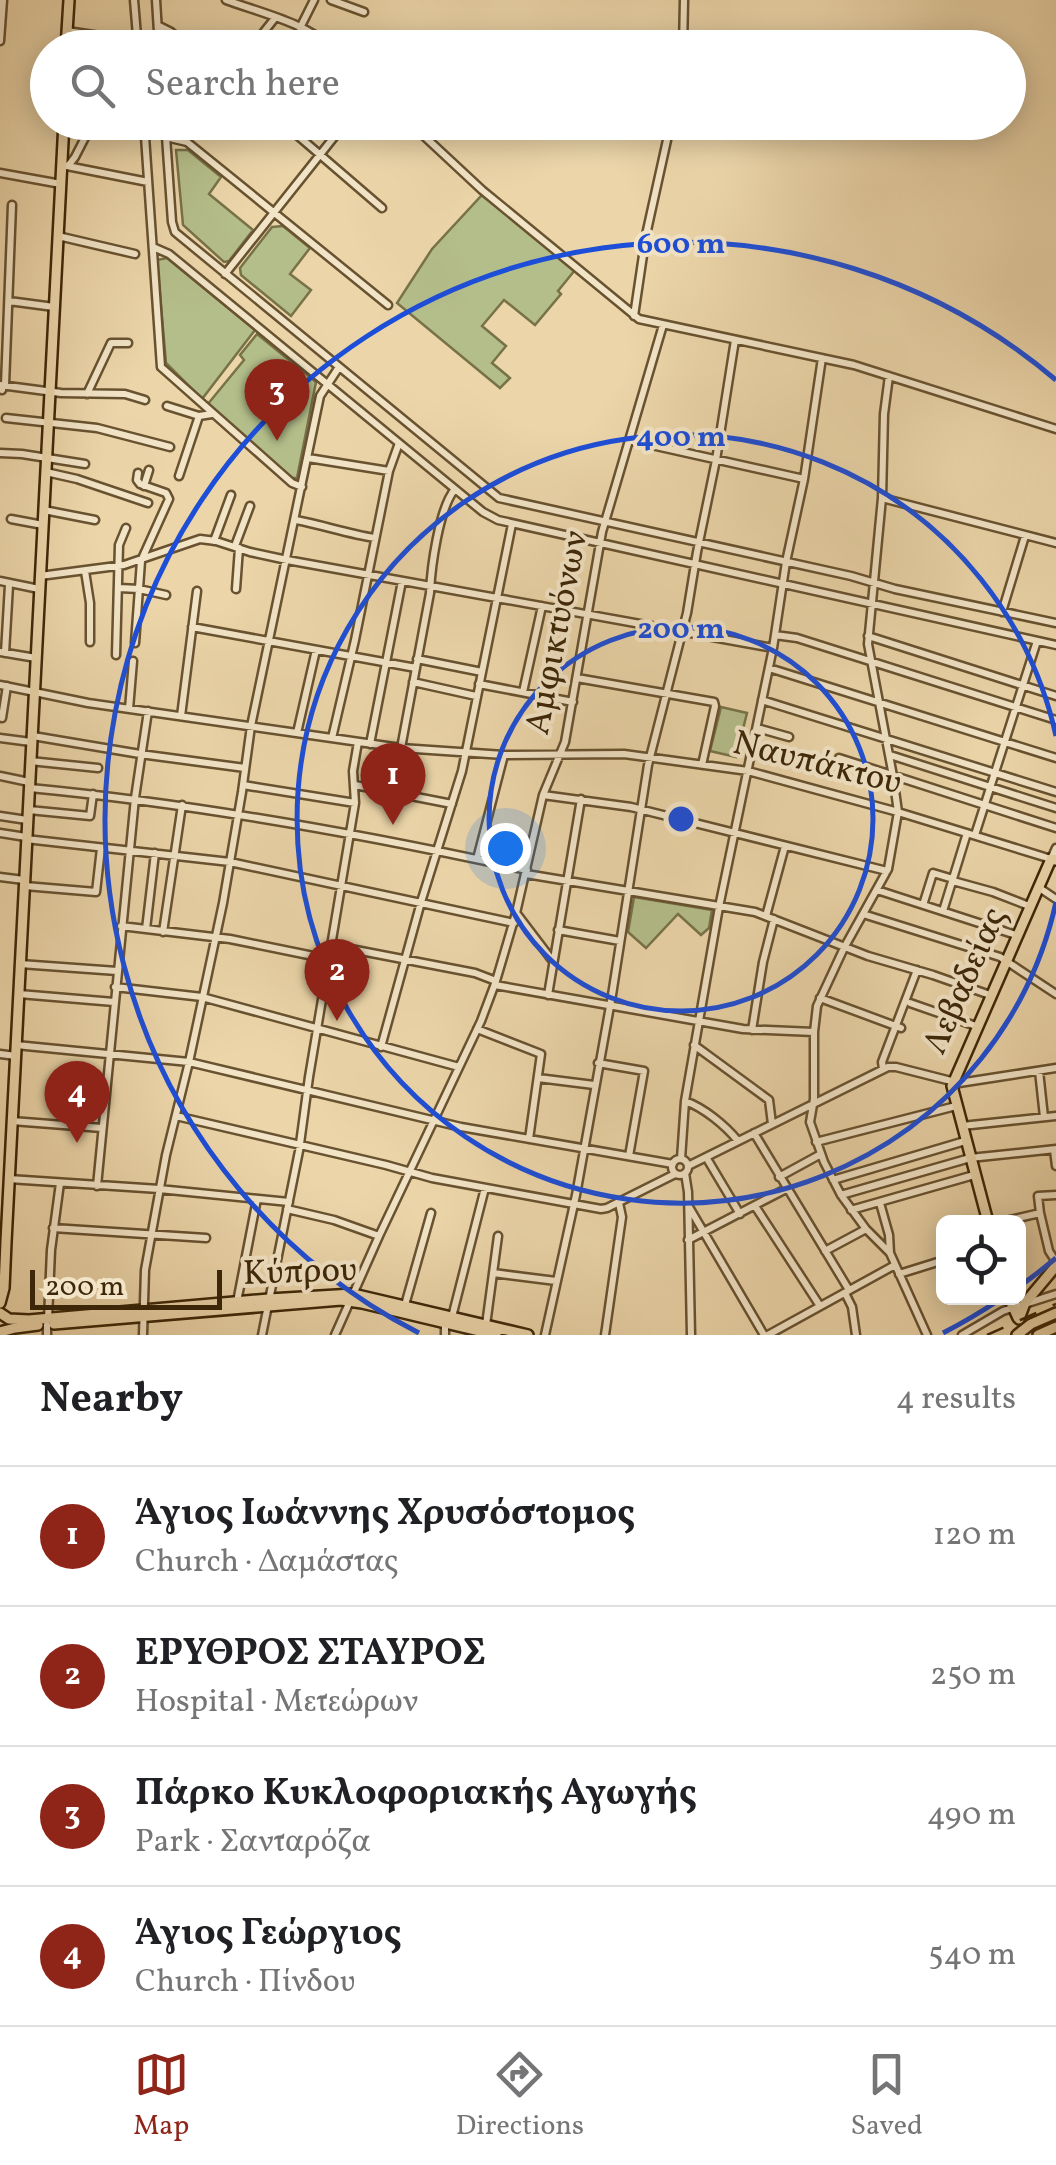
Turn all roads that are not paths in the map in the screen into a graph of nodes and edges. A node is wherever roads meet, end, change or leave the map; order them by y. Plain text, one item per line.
1 (3, 0) edge
2 (68, 0) edge
3 (134, 0) edge
4 (156, 0) edge
5 (226, 0) edge
6 (314, 0) edge
7 (330, 0) edge
8 (684, 0) edge
9 (364, 12) dead end
10 (276, 18) junction
11 (1, 24) edge
12 (158, 26) junction
13 (300, 28) junction
14 (67, 30) edge
15 (136, 30) edge
16 (158, 30) edge
17 (167, 30) edge
18 (266, 30) edge
19 (304, 30) edge
20 (683, 30) edge
21 (0, 41) edge
22 (64, 140) edge
23 (83, 140) edge
24 (144, 140) edge
25 (166, 140) edge
26 (179, 140) edge
27 (303, 140) edge
28 (332, 140) edge
29 (428, 140) edge
30 (666, 140) edge
31 (321, 155) junction
32 (65, 166) junction
33 (0, 173) edge
34 (148, 182) junction
35 (61, 184) junction
36 (12, 205) dead end
37 (382, 208) dead end
38 (274, 214) junction
39 (58, 236) junction
40 (153, 247) junction
41 (135, 254) dead end
42 (225, 274) junction
43 (9, 301) junction
44 (388, 306) dead end
45 (54, 307) junction
46 (634, 316) junction
47 (662, 325) junction
48 (4, 329) edge
49 (735, 340) junction
50 (128, 343) dead end
51 (822, 358) junction
52 (339, 367) junction
53 (889, 376) junction
54 (327, 383) junction
55 (2, 387) edge
56 (50, 392) junction
57 (87, 395) junction
58 (145, 400) dead end
59 (168, 406) dead end
60 (212, 414) junction
61 (198, 416) junction
62 (6, 418) dead end
63 (49, 422) junction
64 (1056, 429) edge
65 (629, 440) junction
66 (398, 443) junction
67 (170, 448) dead end
68 (0, 453) edge
69 (308, 458) junction
70 (47, 460) junction
71 (716, 460) junction
72 (85, 464) dead end
73 (149, 470) dead end
74 (389, 471) junction
75 (46, 472) junction
76 (138, 473) dead end
77 (178, 476) dead end
78 (804, 479) junction
79 (143, 485) junction
80 (302, 486) junction
81 (455, 489) junction
82 (231, 495) dead end
83 (882, 498) junction
84 (137, 500) junction
85 (148, 504) dead end
86 (250, 506) dead end
87 (44, 510) junction
88 (11, 519) dead end
89 (95, 520) dead end
90 (296, 520) junction
91 (605, 522) junction
92 (43, 524) junction
93 (512, 524) junction
94 (126, 528) dead end
95 (1025, 536) junction
96 (375, 538) junction
97 (214, 540) junction
98 (698, 543) junction
99 (600, 544) junction
100 (1056, 544) edge
101 (237, 548) junction
102 (287, 560) junction
103 (141, 561) junction
104 (786, 562) junction
105 (695, 563) junction
106 (120, 566) junction
107 (85, 572) junction
108 (368, 574) junction
109 (40, 576) junction
110 (0, 581) edge
111 (402, 581) junction
112 (873, 582) junction
113 (782, 583) junction
114 (9, 585) junction
115 (431, 586) junction
116 (119, 588) junction
117 (138, 589) junction
118 (236, 589) dead end
119 (39, 590) junction
120 (197, 590) dead end
121 (166, 594) dead end
122 (497, 598) junction
123 (871, 603) junction
124 (542, 606) junction
125 (1002, 612) junction
126 (588, 615) junction
127 (3, 619) edge
128 (1056, 623) edge
129 (192, 627) junction
130 (683, 632) junction
131 (775, 635) junction
132 (868, 636) junction
133 (1038, 640) junction
134 (90, 642) dead end
135 (270, 642) junction
136 (135, 643) dead end
137 (1056, 644) edge
138 (773, 648) junction
139 (316, 650) junction
140 (2, 653) edge
141 (116, 654) dead end
142 (351, 656) junction
143 (36, 658) junction
144 (133, 661) dead end
145 (386, 662) junction
146 (871, 662) junction
147 (416, 663) junction
148 (769, 668) junction
149 (482, 672) junction
150 (578, 678) junction
151 (413, 682) junction
152 (479, 684) junction
153 (1023, 685) junction
154 (4, 686) edge
155 (34, 692) junction
156 (524, 692) junction
157 (667, 694) junction
158 (476, 696) junction
159 (1056, 696) edge
160 (762, 700) junction
161 (574, 702) junction
162 (878, 702) junction
163 (1016, 708) junction
164 (128, 709) junction
165 (148, 712) junction
166 (181, 716) junction
167 (2, 718) edge
168 (1056, 720) edge
169 (251, 726) junction
170 (757, 728) junction
171 (297, 733) junction
172 (789, 736) dead end
173 (0, 738) edge
174 (332, 738) junction
175 (886, 738) junction
176 (31, 739) junction
177 (358, 742) junction
178 (1005, 742) junction
179 (370, 744) junction
180 (401, 748) junction
181 (140, 754) junction
182 (465, 754) junction
183 (560, 754) junction
184 (504, 755) junction
185 (889, 755) junction
186 (650, 757) junction
187 (839, 758) dead end
188 (1056, 758) edge
189 (30, 762) junction
190 (702, 765) junction
191 (98, 768) dead end
192 (246, 768) junction
193 (748, 772) junction
194 (995, 772) junction
195 (0, 776) edge
196 (893, 776) junction
197 (29, 785) junction
198 (243, 785) junction
199 (354, 785) junction
200 (990, 787) junction
201 (1056, 792) edge
202 (93, 794) junction
203 (543, 795) junction
204 (135, 798) junction
205 (581, 799) junction
206 (355, 803) junction
207 (182, 804) junction
208 (452, 804) junction
209 (985, 804) junction
210 (1056, 808) edge
211 (640, 810) junction
212 (898, 812) junction
213 (238, 814) junction
214 (27, 815) junction
215 (0, 816) edge
216 (1056, 828) edge
217 (0, 833) edge
218 (350, 834) junction
219 (735, 834) junction
220 (971, 834) junction
221 (26, 838) junction
222 (785, 846) junction
223 (102, 848) junction
224 (1056, 848) edge
225 (130, 851) junction
226 (437, 851) junction
227 (155, 853) junction
228 (176, 856) junction
229 (476, 859) junction
230 (1054, 859) edge
231 (230, 862) junction
232 (887, 871) junction
233 (526, 872) junction
234 (0, 877) edge
235 (953, 880) junction
236 (567, 881) junction
237 (24, 883) junction
238 (341, 885) junction
239 (1038, 887) junction
240 (877, 890) junction
241 (627, 891) junction
242 (1056, 899) edge
243 (421, 902) junction
244 (923, 905) junction
245 (718, 906) junction
246 (1029, 906) junction
247 (942, 912) junction
248 (516, 913) junction
249 (863, 914) junction
250 (770, 917) junction
251 (514, 923) junction
252 (121, 926) junction
253 (146, 929) junction
254 (558, 930) junction
255 (163, 932) junction
256 (1016, 934) junction
257 (214, 938) junction
258 (620, 941) junction
259 (330, 945) junction
260 (844, 948) junction
261 (328, 959) junction
262 (406, 959) junction
263 (1005, 960) junction
264 (553, 961) junction
265 (20, 964) junction
266 (916, 970) junction
267 (117, 971) junction
268 (496, 983) junction
269 (115, 987) junction
270 (19, 994) junction
271 (1056, 994) edge
272 (548, 995) junction
273 (990, 995) junction
274 (202, 998) junction
275 (820, 998) junction
276 (114, 1002) junction
277 (910, 1002) dead end
278 (610, 1005) junction
279 (699, 1021) junction
280 (976, 1026) junction
281 (898, 1027) junction
282 (317, 1028) junction
283 (477, 1030) junction
284 (752, 1030) junction
285 (814, 1032) junction
286 (694, 1045) junction
287 (381, 1046) junction
288 (16, 1050) junction
289 (110, 1053) junction
290 (0, 1054) edge
291 (189, 1062) junction
292 (598, 1063) junction
293 (458, 1067) junction
294 (1056, 1068) edge
295 (884, 1069) junction
296 (1039, 1070) junction
297 (538, 1078) junction
298 (952, 1082) junction
299 (594, 1086) junction
300 (307, 1090) junction
301 (684, 1101) junction
302 (813, 1104) junction
303 (956, 1106) junction
304 (176, 1116) junction
305 (1056, 1116) edge
306 (1044, 1117) junction
307 (433, 1120) junction
308 (12, 1121) junction
309 (772, 1124) junction
310 (961, 1126) junction
311 (102, 1128) junction
312 (754, 1133) junction
313 (529, 1139) junction
314 (965, 1140) junction
315 (738, 1141) junction
316 (816, 1142) junction
317 (300, 1144) junction
318 (584, 1148) junction
319 (1055, 1150) edge
320 (821, 1154) junction
321 (628, 1156) junction
322 (706, 1158) junction
323 (970, 1158) junction
324 (673, 1164) junction
325 (685, 1166) junction
326 (1056, 1166) edge
327 (408, 1172) junction
328 (6, 1173) edge
329 (675, 1174) junction
330 (974, 1175) junction
331 (780, 1177) junction
332 (832, 1180) junction
333 (60, 1183) junction
334 (96, 1186) junction
335 (485, 1188) junction
336 (786, 1188) junction
337 (159, 1190) junction
338 (841, 1195) junction
339 (1056, 1195) edge
340 (256, 1199) junction
341 (618, 1202) junction
342 (880, 1203) junction
343 (574, 1204) junction
344 (288, 1205) junction
345 (688, 1206) junction
346 (755, 1206) junction
347 (850, 1210) junction
348 (431, 1213) dead end
349 (1040, 1213) junction
350 (740, 1214) junction
351 (986, 1215) edge
352 (1026, 1216) edge
353 (53, 1228) junction
354 (866, 1229) junction
355 (706, 1232) junction
356 (152, 1234) junction
357 (379, 1236) junction
358 (498, 1236) dead end
359 (206, 1238) dead end
360 (688, 1240) junction
361 (825, 1251) junction
362 (890, 1252) junction
363 (936, 1263) edge
364 (1056, 1264) edge
365 (895, 1265) junction
366 (493, 1273) junction
367 (900, 1274) junction
368 (556, 1282) junction
369 (1040, 1285) junction
370 (4, 1288) junction
371 (847, 1292) junction
372 (1052, 1295) edge
373 (352, 1297) junction
374 (1026, 1301) edge
375 (237, 1302) junction
376 (269, 1302) junction
377 (1026, 1302) edge
378 (0, 1303) edge
379 (405, 1305) junction
380 (1007, 1305) edge
381 (1012, 1305) edge
382 (1024, 1305) edge
383 (820, 1306) junction
384 (144, 1314) junction
385 (1056, 1314) edge
386 (449, 1320) junction
387 (5, 1325) edge
388 (486, 1325) junction
389 (47, 1326) edge
390 (1056, 1326) edge
391 (1021, 1330) edge
392 (143, 1335) edge
393 (262, 1335) edge
394 (335, 1335) edge
395 (445, 1335) edge
396 (496, 1335) edge
397 (528, 1335) edge
398 (545, 1335) edge
399 (605, 1335) edge
400 (691, 1335) edge
401 (766, 1335) edge
402 (856, 1335) edge
403 (927, 1335) edge
404 (962, 1335) edge
405 (1038, 1335) edge

1 - 11 street
2 - 14 main road
3 - 15 street
4 - 12 street
5 - 10 street
6 - 13 street
7 - 9 street
8 - 20 street
10 - 13 street
10 - 18 street
11 - 21 street
12 - 16 street
12 - 17 street
13 - 19 street
22 - 32 main road
23 - 32 street
24 - 34 street
25 - 42 street
26 - 38 street
27 - 31 street
28 - 31 street
29 - 46 street
30 - 46 street
31 - 37 street
31 - 38 street
32 - 34 street
32 - 35 main road
33 - 35 street
34 - 40 street
35 - 39 main road
36 - 43 street
38 - 42 street
38 - 44 street
39 - 41 street
39 - 45 main road
40 - 54 street
40 - 60 street
42 - 52 street
43 - 45 street
43 - 48 street
45 - 56 main road
46 - 47 street
47 - 49 street
47 - 65 street, Αμφικτυόνων
48 - 55 street
49 - 51 street
49 - 71 street
50 - 57 street
51 - 53 street
51 - 78 street
52 - 54 street
52 - 91 street
53 - 64 street
53 - 83 street
54 - 66 street
54 - 69 street
55 - 56 street
56 - 57 street
56 - 63 main road
57 - 58 street
59 - 61 street
60 - 61 street
60 - 80 street
61 - 77 street
62 - 63 street
63 - 67 street
63 - 70 main road
65 - 71 street
65 - 91 street, Αμφικτυόνων
66 - 74 street
66 - 81 street
68 - 70 street
69 - 74 street
69 - 80 street
70 - 72 street
70 - 75 main road
71 - 78 street
71 - 98 street
73 - 79 street
74 - 96 street
75 - 84 street
75 - 87 main road
76 - 79 street
78 - 104 street
79 - 84 street
79 - 103 street
80 - 90 street
81 - 93 street
81 - 115 street
82 - 97 street
83 - 95 street
83 - 112 street
84 - 85 street
86 - 101 street
87 - 89 street
87 - 92 main road
88 - 92 street
90 - 96 street
90 - 102 street
91 - 98 street
91 - 99 street, Αμφικτυόνων
92 - 109 main road
93 - 99 street
93 - 122 street
94 - 106 street
95 - 100 street
95 - 125 street
96 - 108 street
97 - 101 street
97 - 103 street
98 - 104 street
98 - 105 street
99 - 105 street
99 - 126 street, Αμφικτυόνων
101 - 102 street
101 - 118 street
102 - 108 street
102 - 135 street
103 - 106 street
103 - 117 street
104 - 112 street
104 - 113 street
105 - 113 street
105 - 130 street
106 - 107 street
106 - 116 street
107 - 109 street
107 - 134 street
108 - 111 street
108 - 142 street
109 - 119 main road
110 - 114 street
111 - 115 street
111 - 145 street
112 - 123 street
112 - 125 street
113 - 123 street
113 - 131 street
114 - 119 street
114 - 127 street
115 - 122 street
115 - 147 street
116 - 117 street
116 - 141 street
117 - 121 street
117 - 136 street
119 - 143 main road
120 - 129 street
122 - 124 street
122 - 149 street
123 - 132 street
123 - 133 street
124 - 126 street
124 - 156 street
125 - 128 street
126 - 130 street
126 - 150 street, Αμφικτυόνων
127 - 140 street
129 - 135 street
129 - 166 street
130 - 138 street
130 - 157 street
131 - 138 street
131 - 146 street
132 - 146 street
132 - 153 street
133 - 137 street
133 - 153 street
135 - 139 street
135 - 169 street
138 - 148 street
139 - 142 street
139 - 171 street
140 - 143 street
142 - 145 street
142 - 174 street
143 - 155 main road
144 - 164 street
145 - 147 street
145 - 179 street
146 - 162 street
146 - 163 street
147 - 149 street
147 - 151 street
148 - 160 street
148 - 162 street
149 - 152 street
150 - 157 street
150 - 161 street, Αμφικτυόνων
151 - 158 street
151 - 180 street
152 - 156 street
152 - 158 street
153 - 159 street
153 - 163 street
154 - 155 street, Ναυπάκτου
154 - 167 street
155 - 164 street, Ναυπάκτου
155 - 176 main road
156 - 161 street
157 - 186 street
157 - 190 street
158 - 182 street
160 - 170 street
160 - 175 street
161 - 183 street, Αμφικτυόνων
162 - 175 street
162 - 178 street
163 - 168 street
163 - 178 street
164 - 165 street, Ναυπάκτου
165 - 166 street, Ναυπάκτου
165 - 181 street
166 - 169 street, Ναυπάκτου
169 - 171 street, Ναυπάκτου
169 - 192 street
170 - 172 street
170 - 193 street
171 - 174 street, Ναυπάκτου
173 - 176 street
174 - 177 street, Ναυπάκτου
175 - 185 street
175 - 194 street
176 - 181 street
176 - 189 main road
177 - 179 street, Ναυπάκτου
177 - 199 street
178 - 188 street
178 - 194 street
179 - 180 street, Ναυπάκτου
180 - 182 street, Ναυπάκτου
181 - 192 street
181 - 204 street
182 - 184 street, Ναυπάκτου
182 - 208 street
183 - 184 street, Ναυπάκτου
183 - 186 street, Ναυπάκτου
183 - 203 street, Αμφικτυόνων
184 - 229 street
185 - 196 street
185 - 200 street
186 - 190 street, Ναυπάκτου
186 - 211 street
187 - 196 street
189 - 191 street
189 - 197 main road
190 - 193 street, Ναυπάκτου
192 - 198 street
193 - 212 street, Ναυπάκτου
193 - 219 street
194 - 200 street
194 - 201 street
195 - 197 street
196 - 209 street
196 - 212 street
197 - 202 street
197 - 214 main road
198 - 206 street
198 - 213 street
199 - 206 street
199 - 208 street
200 - 209 street
200 - 210 street
202 - 204 street
202 - 214 street
203 - 205 street
203 - 233 street, Αμφικτυόνων
204 - 207 street
204 - 225 street
205 - 211 street
205 - 236 street
206 - 218 street
207 - 213 street
207 - 228 street
208 - 226 street
209 - 216 street
209 - 220 street
211 - 219 street
211 - 241 street
212 - 220 street, Ναυπάκτου
212 - 232 street
213 - 218 street
213 - 231 street
214 - 215 street
214 - 221 main road
217 - 221 street
218 - 226 street
218 - 238 street
219 - 222 street
219 - 245 street
220 - 230 street, Ναυπάκτου
220 - 235 street
221 - 223 street
221 - 237 main road
222 - 232 street
222 - 250 street
223 - 225 street
223 - 237 street
224 - 230 street, Λεβαδείας
225 - 227 street
225 - 252 street
226 - 229 street
226 - 243 street
227 - 228 street
227 - 253 street
228 - 231 street
228 - 255 street
229 - 233 street
230 - 239 main road, Λεβαδείας
231 - 238 street
231 - 257 street
232 - 240 street
233 - 236 street
233 - 248 street, Αμφικτυόνων
234 - 237 street
235 - 244 street
235 - 246 street
235 - 247 street
236 - 241 street
236 - 254 street
237 - 265 main road
238 - 243 street
238 - 259 street
239 - 242 street
239 - 246 main road, Λεβαδείας
240 - 244 street
240 - 249 street
241 - 245 street
241 - 258 street
243 - 251 street
243 - 262 street
244 - 247 street
245 - 250 street
245 - 279 street
246 - 256 main road, Λεβαδείας
247 - 256 street
248 - 251 street, Αμφικτυόνων
248 - 264 street
249 - 260 street
249 - 263 street
250 - 260 street
250 - 284 street
251 - 268 street, Αμφικτυόνων
252 - 253 street
252 - 267 street
253 - 255 street
254 - 258 street
254 - 264 street
255 - 257 street
256 - 263 main road, Λεβαδείας
257 - 261 street
257 - 274 street
258 - 278 street
259 - 261 street
259 - 262 street
260 - 266 street
260 - 275 street
261 - 282 street
262 - 268 street
262 - 287 street
263 - 271 street
263 - 273 main road, Λεβαδείας
264 - 272 street
265 - 267 street
265 - 270 main road
266 - 273 street
266 - 281 street
267 - 269 street
268 - 272 street
268 - 283 street, Αμφικτυόνων
269 - 274 street
269 - 276 street
270 - 276 street
270 - 288 main road
272 - 278 street
273 - 280 main road, Λεβαδείας
274 - 282 street
274 - 291 street
275 - 281 street
275 - 285 street
276 - 289 street
277 - 280 street
278 - 279 street
278 - 292 street
279 - 284 street
279 - 286 street
280 - 298 main road, Λεβαδείας
281 - 295 street
282 - 287 street
282 - 300 street
283 - 293 street, Αμφικτυόνων
283 - 297 street
284 - 285 street
285 - 302 street
286 - 301 street
286 - 309 street
287 - 293 street
288 - 289 street
288 - 290 street
288 - 308 main road
289 - 291 street
289 - 311 street
291 - 300 street
291 - 304 street
292 - 299 street
292 - 321 street
293 - 307 street, Αμφικτυόνων
294 - 296 street
295 - 298 street
295 - 302 street
296 - 298 street
296 - 306 street
297 - 299 street
297 - 313 street
298 - 303 main road
299 - 318 street
300 - 307 street
300 - 317 street
301 - 315 street
301 - 325 street
302 - 309 street
302 - 316 street
303 - 310 main road
303 - 316 street
304 - 317 street
304 - 337 street
305 - 306 street
306 - 310 street
307 - 313 street
307 - 327 street, Αμφικτυόνων
308 - 311 street
308 - 328 main road
309 - 312 street
310 - 314 main road
311 - 334 street
312 - 315 street
312 - 331 street
313 - 318 street
314 - 323 main road
314 - 332 street
315 - 322 street
316 - 320 street
317 - 327 street
317 - 344 street
318 - 321 street
318 - 343 street
319 - 323 street
319 - 326 street
320 - 331 street
320 - 332 street
321 - 324 street
322 - 325 street
322 - 350 street
323 - 330 main road
323 - 338 street
324 - 325 street
324 - 329 street
325 - 329 street
325 - 345 street
327 - 335 street
327 - 357 street, Αμφικτυόνων
328 - 333 street
328 - 370 main road
329 - 341 street
330 - 342 street
330 - 351 main road
331 - 336 street
332 - 338 street
333 - 334 street
333 - 353 street
334 - 337 street
335 - 343 street
335 - 386 street
336 - 346 street
336 - 361 street
337 - 340 street
337 - 356 street
338 - 347 street
339 - 349 street
340 - 344 street
340 - 375 street
341 - 343 street
341 - 399 street
342 - 347 street
342 - 362 street
343 - 368 street
344 - 357 street
344 - 376 street
345 - 355 street
345 - 360 street
346 - 350 street
346 - 383 street
347 - 354 street
348 - 379 street
349 - 352 street
349 - 364 street
350 - 355 street
353 - 356 street
353 - 389 street
354 - 361 street
354 - 362 street
355 - 360 street
355 - 401 street
356 - 359 street
356 - 384 street
357 - 373 street, Αμφικτυόνων
358 - 366 street
360 - 400 street
361 - 371 street
362 - 365 street
363 - 367 street
364 - 369 main road
365 - 367 street
365 - 371 street
366 - 368 street
366 - 388 street
367 - 403 street
368 - 398 street
369 - 372 main road
369 - 374 main road
370 - 378 main road
370 - 387 main road
371 - 383 street
371 - 402 street
372 - 377 street
373 - 376 main road, Κύπρου
373 - 379 main road, Κύπρου
373 - 386 main road, Κύπρου
373 - 394 street, Αμφικτυόνων
375 - 376 main road, Κύπρου
375 - 384 main road, Κύπρου
376 - 384 main road, Κύπρου
376 - 393 street
379 - 386 main road, Κύπρου
380 - 404 street
381 - 391 main road
382 - 391 main road
383 - 401 street
384 - 389 main road, Κύπρου
384 - 392 street
385 - 391 main road
386 - 388 main road, Κύπρου
386 - 395 street
386 - 396 main road, Κύπρου
387 - 389 main road, Κύπρου
388 - 397 main road, Κύπρου
390 - 405 main road

